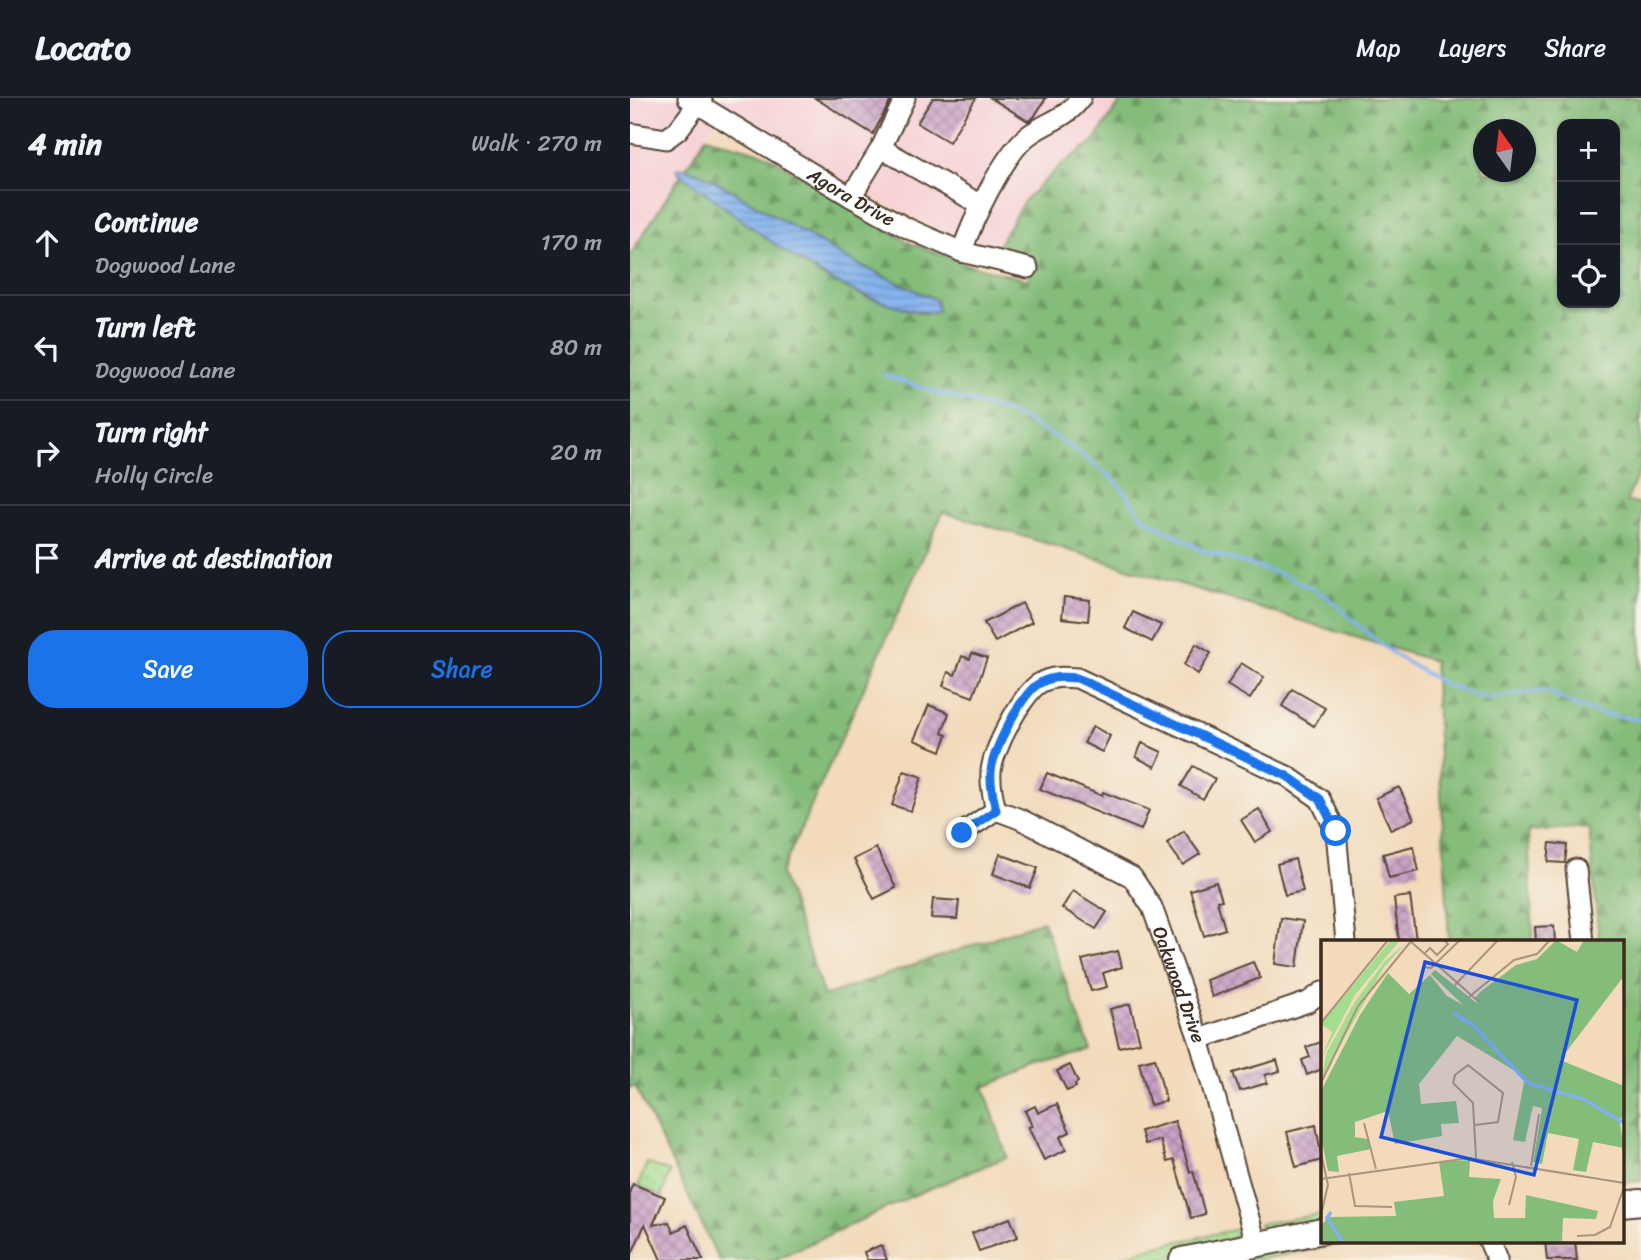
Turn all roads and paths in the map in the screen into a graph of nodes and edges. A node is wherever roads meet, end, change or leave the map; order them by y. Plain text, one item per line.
1 (905, 98) edge
2 (1082, 98) edge
3 (696, 100) edge
4 (630, 134) edge
5 (881, 148) junction
6 (851, 197) junction
7 (981, 205) junction
8 (962, 252) junction
9 (1028, 268) dead end
10 (996, 810) junction
11 (962, 833) dead end
12 (1577, 869) dead end
13 (1346, 940) edge
14 (1584, 940) edge
15 (1321, 993) edge
16 (1199, 1039) junction
17 (1641, 1202) edge
18 (1623, 1204) edge
19 (1321, 1231) edge
20 (1489, 1242) edge
21 (1256, 1243) junction
22 (1182, 1260) edge
23 (1497, 1260) edge

1 - 5 street
2 - 7 street
3 - 4 street
3 - 6 street, Agora Drive
5 - 6 street
5 - 7 street
6 - 8 street, Agora Drive
7 - 8 street
8 - 9 street, Agora Drive
10 - 11 street
10 - 13 street
10 - 16 street, Oakwood Drive
12 - 14 street
15 - 16 street
16 - 21 street, Oakwood Drive
17 - 18 main road
19 - 21 main road
20 - 23 street
21 - 22 main road

